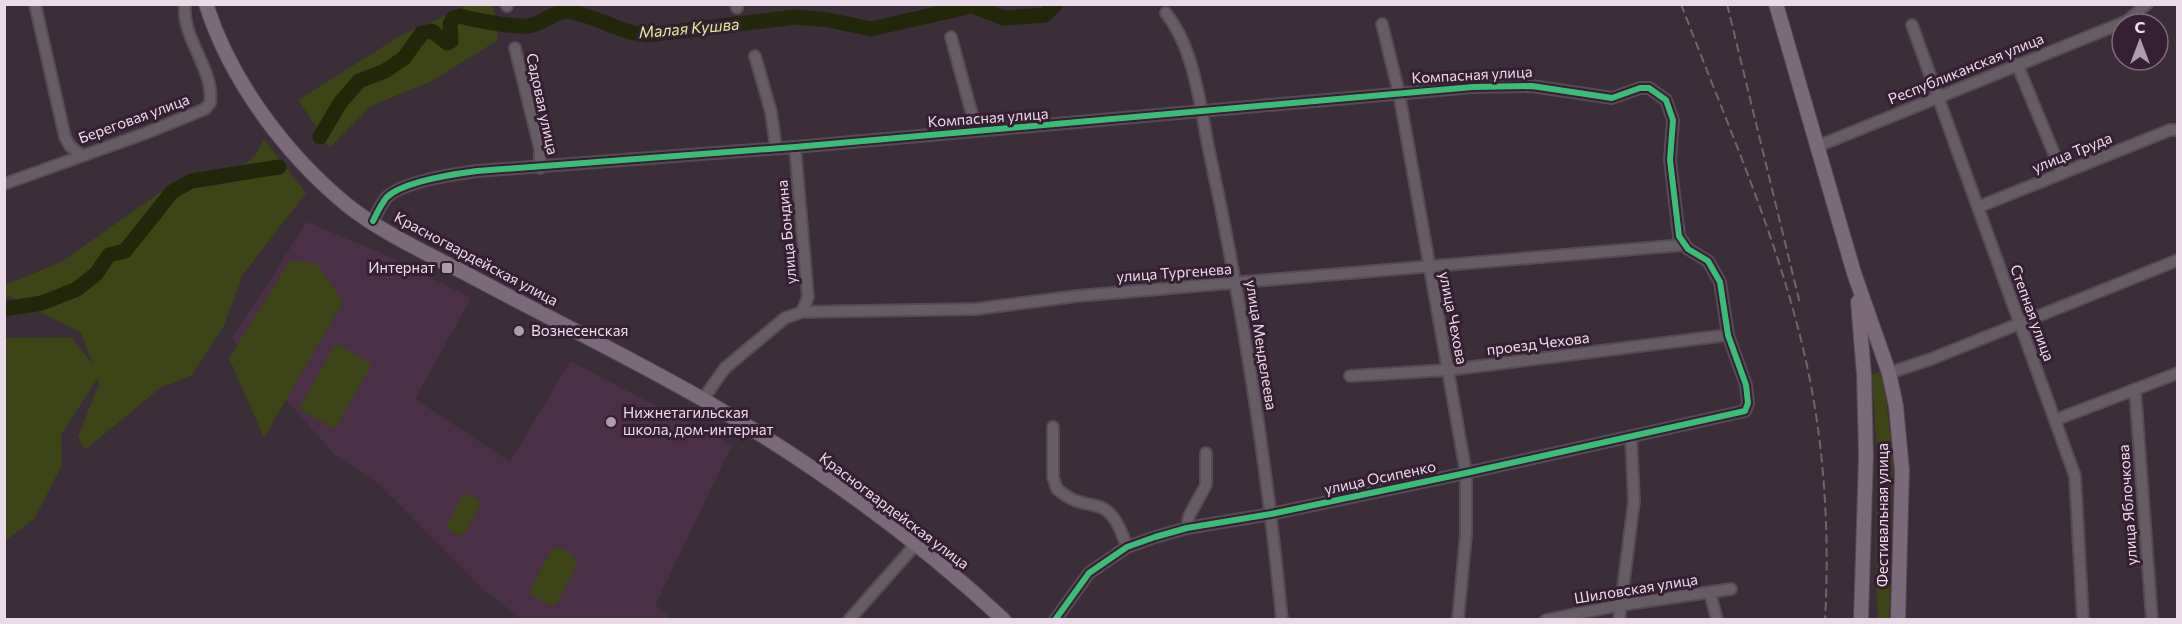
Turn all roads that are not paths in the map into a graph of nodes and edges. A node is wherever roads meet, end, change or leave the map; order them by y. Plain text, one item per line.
1 (35, 4) edge
2 (185, 4) edge
3 (206, 4) edge
4 (1776, 4) edge
5 (2146, 4) edge
6 (1166, 13) dead end
7 (1382, 24) dead end
8 (1912, 25) dead end
9 (951, 37) dead end
10 (515, 48) dead end
11 (755, 56) dead end
12 (2017, 64) junction
13 (1399, 93) junction
14 (1937, 95) junction
15 (1200, 112) junction
16 (976, 129) junction
17 (2177, 129) edge
18 (1818, 146) junction
19 (795, 147) junction
20 (776, 148) junction
21 (81, 155) junction
22 (540, 168) junction
23 (2062, 173) junction
24 (4, 184) edge
25 (1978, 207) junction
26 (373, 221) junction
27 (1683, 245) junction
28 (2178, 260) edge
29 (1428, 268) junction
30 (1854, 273) junction
31 (1237, 284) junction
32 (802, 312) junction
33 (2019, 322) junction
34 (1728, 335) junction
35 (1882, 352) junction
36 (1863, 356) junction
37 (1448, 370) junction
38 (1889, 373) junction
39 (2178, 373) edge
40 (1350, 376) dead end
41 (2135, 389) junction
42 (703, 399) junction
43 (2055, 420) junction
44 (1053, 427) dead end
45 (1631, 436) junction
46 (1206, 453) dead end
47 (1466, 473) junction
48 (1271, 514) junction
49 (1187, 528) junction
50 (916, 544) junction
51 (1127, 547) junction
52 (1731, 589) dead end
53 (1710, 593) junction
54 (1620, 605) junction
55 (849, 620) edge
56 (1004, 620) edge
57 (1055, 620) edge
58 (1282, 620) edge
59 (1458, 620) edge
60 (1546, 620) edge
61 (1619, 620) edge
62 (1717, 620) edge
63 (1861, 620) edge
64 (1898, 620) edge
65 (2083, 620) edge
66 (2152, 620) edge

1 - 21 street
2 - 21 street, Береговая улица
3 - 26 main road, Красногвардейская улица
4 - 18 main road, Фестивальная улица
5 - 12 street, Республиканская улица
6 - 15 street, улица Менделеева
7 - 13 street, улица Чехова
8 - 14 street, Степная улица
9 - 16 street
10 - 22 street, Садовая улица
11 - 20 street
12 - 14 street, Республиканская улица
12 - 23 street
13 - 15 street, Компасная улица
13 - 27 street, Компасная улица
13 - 29 street, улица Чехова
14 - 18 street, Республиканская улица
14 - 25 street, Степная улица
15 - 16 street, Компасная улица
15 - 31 street, улица Менделеева
16 - 19 street, Компасная улица
17 - 23 street, улица Труда
18 - 30 main road, Фестивальная улица
19 - 20 street, Компасная улица
19 - 32 street, улица Бондина
20 - 22 street, Компасная улица
21 - 24 street, Береговая улица
22 - 26 street, Компасная улица
23 - 25 street, улица Труда
25 - 33 street, Степная улица
26 - 42 main road, Красногвардейская улица
27 - 29 street, улица Тургенева
27 - 34 street
28 - 33 street
29 - 31 street, улица Тургенева
29 - 37 street, улица Чехова
30 - 35 main road, Фестивальная улица
30 - 36 main road, Фестивальная улица
31 - 32 street, улица Тургенева
31 - 48 street, улица Менделеева
32 - 42 street, улица Тургенева
33 - 38 street
33 - 43 street, Степная улица
34 - 37 street, проезд Чехова
34 - 45 street, улица Осипенко
35 - 36 main road
35 - 38 main road, Фестивальная улица
36 - 63 main road, Фестивальная улица
37 - 40 street, проезд Чехова
37 - 47 street, улица Чехова
38 - 64 main road, Фестивальная улица
39 - 41 street
41 - 43 street
41 - 66 street, улица Яблочкова
42 - 50 main road, Красногвардейская улица
43 - 65 street, Степная улица
44 - 51 street
45 - 47 street, улица Осипенко
45 - 54 street
46 - 49 street
47 - 48 street, улица Осипенко
47 - 59 street, улица Чехова
48 - 49 street, улица Осипенко
48 - 58 street, улица Менделеева
49 - 51 street, улица Осипенко
50 - 55 street
50 - 56 main road, Красногвардейская улица
51 - 57 street, улица Осипенко
52 - 53 street, Шиловская улица
53 - 54 street, Шиловская улица
53 - 62 street
54 - 60 street, Шиловская улица
54 - 61 street

